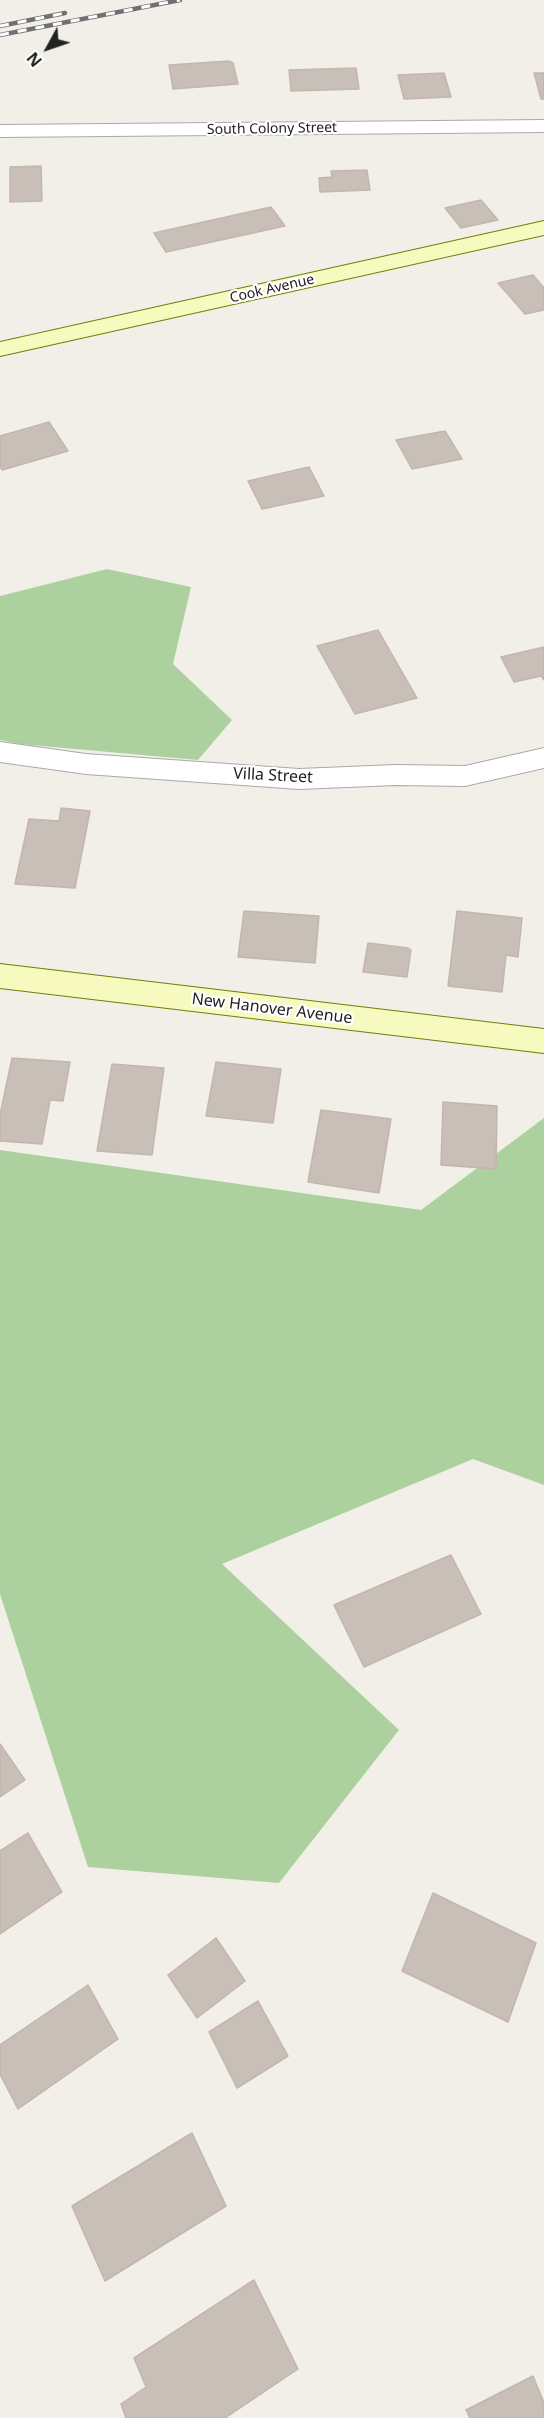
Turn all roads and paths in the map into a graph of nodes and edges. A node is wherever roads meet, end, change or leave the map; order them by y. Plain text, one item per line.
1 (544, 126) edge
2 (0, 131) edge
3 (544, 228) edge
4 (0, 349) edge
5 (0, 752) edge
6 (544, 758) edge
7 (0, 976) edge
8 (544, 1041) edge

1 - 2 street, South Colony Street
3 - 4 main road, Cook Avenue
5 - 6 street, Villa Street
7 - 8 main road, New Hanover Avenue

